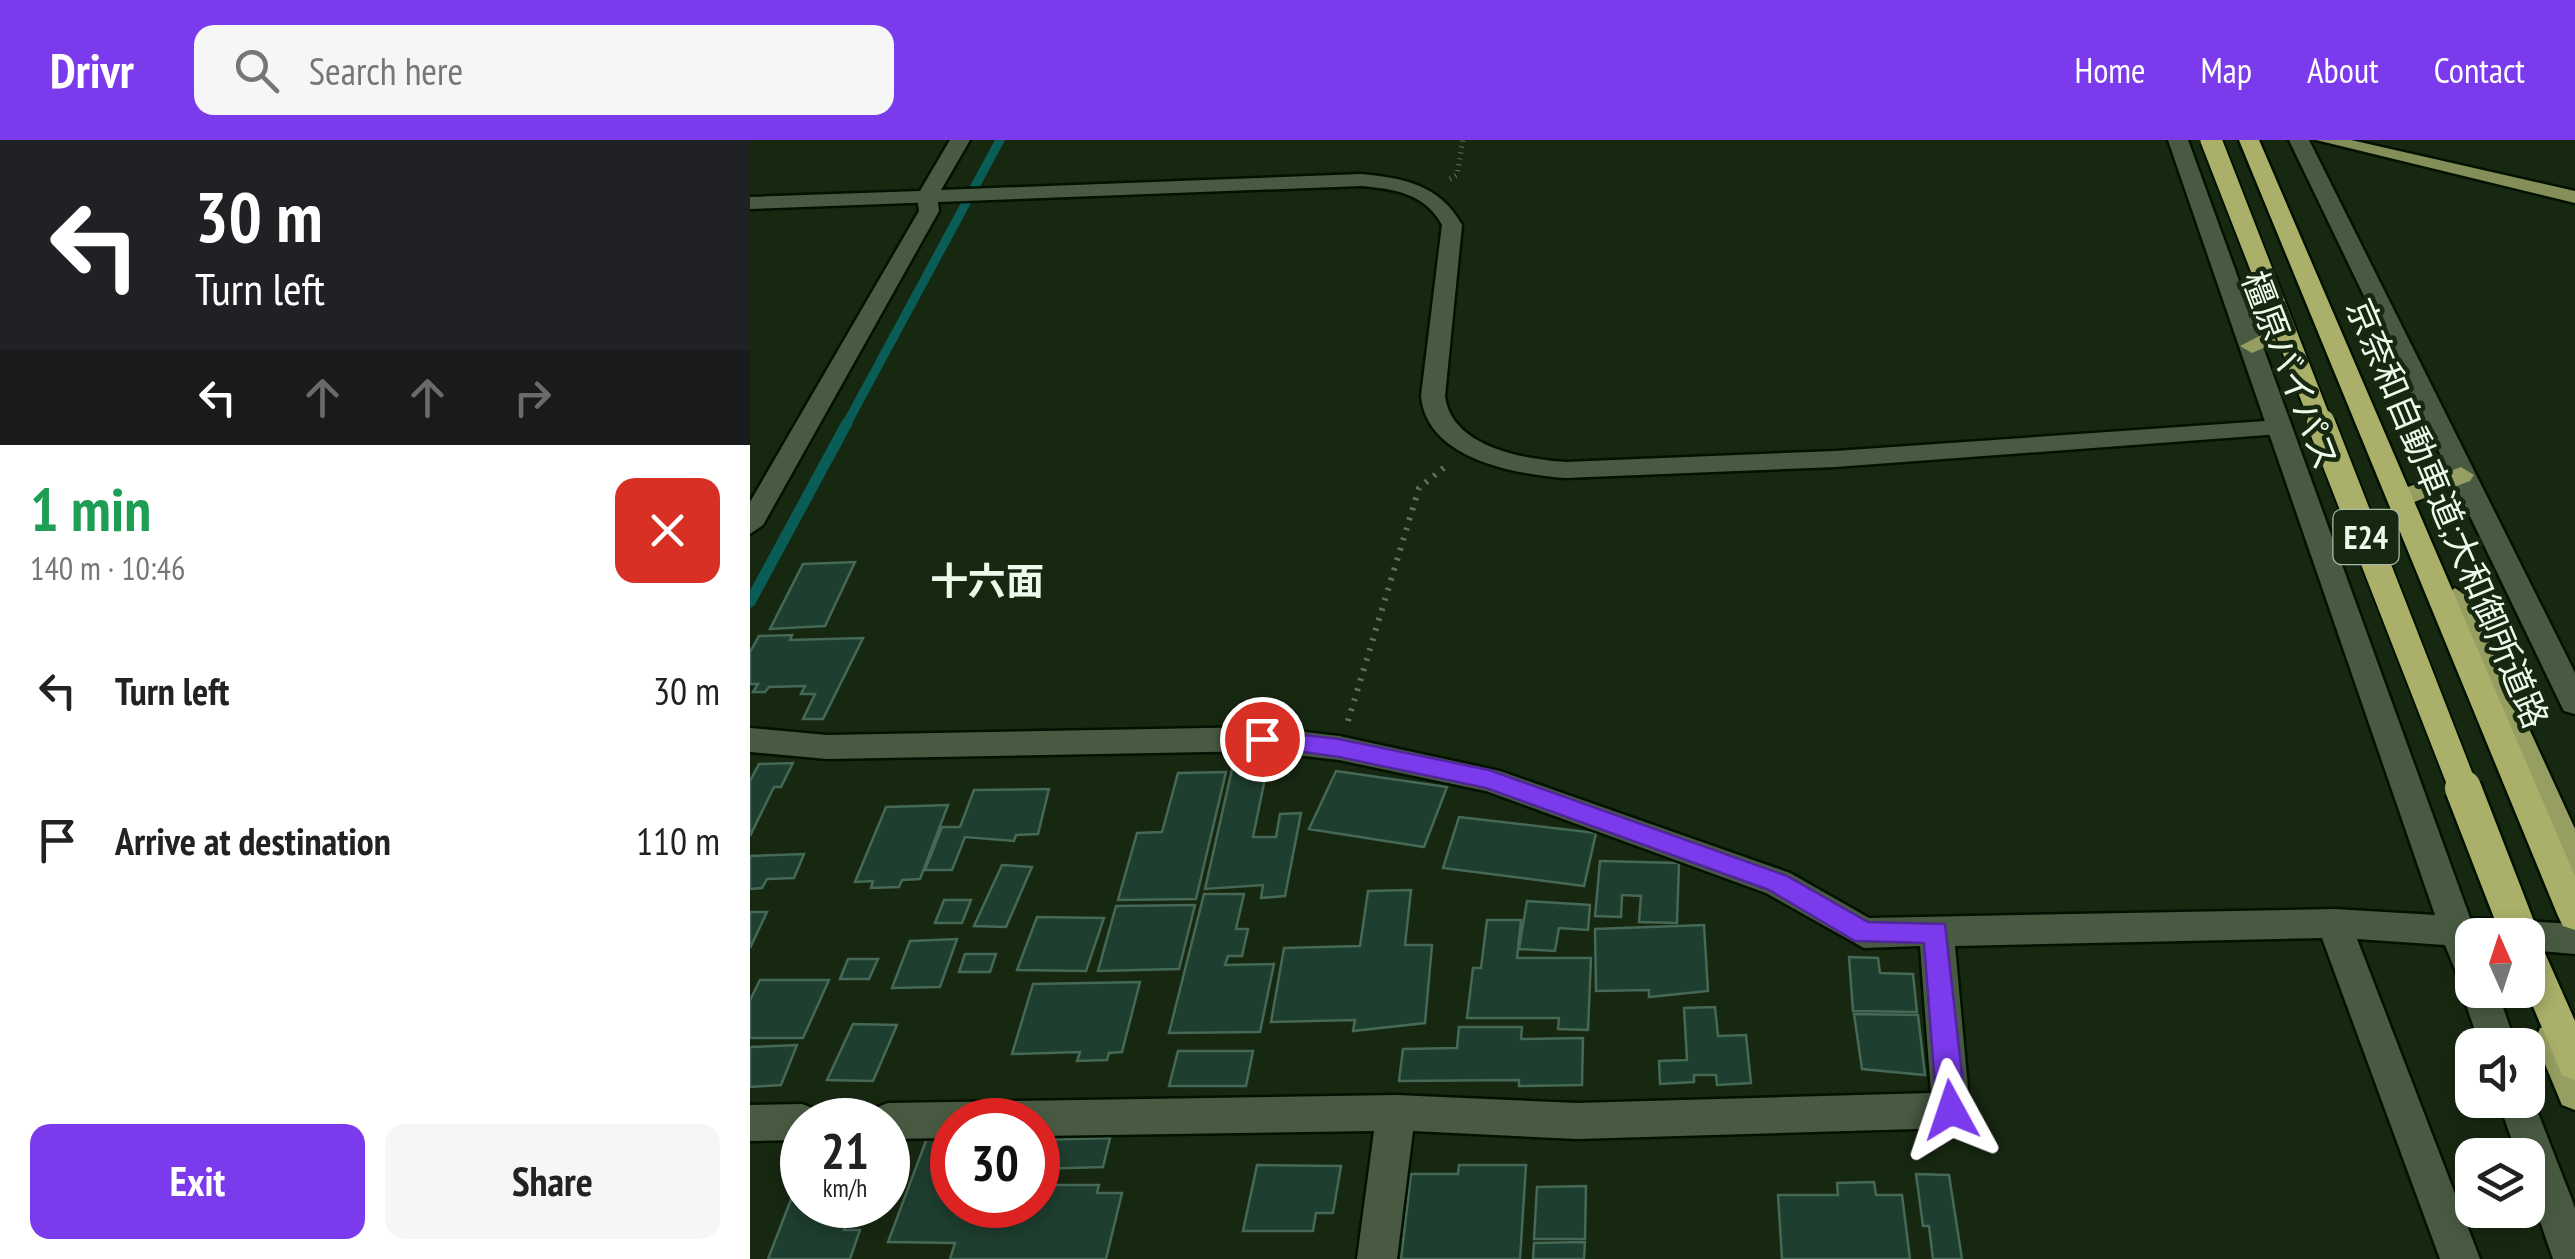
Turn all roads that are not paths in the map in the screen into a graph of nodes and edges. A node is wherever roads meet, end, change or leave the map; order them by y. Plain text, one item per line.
1 (960, 140) edge
2 (2178, 140) edge
3 (2207, 140) edge
4 (2249, 140) edge
5 (2259, 140) edge
6 (2299, 140) edge
7 (2326, 140) edge
8 (937, 196) junction
9 (2575, 196) edge
10 (750, 203) edge
11 (2265, 340) junction
12 (2280, 427) junction
13 (2461, 475) junction
14 (2409, 496) junction
15 (750, 525) edge
16 (2575, 703) edge
17 (750, 740) edge
18 (2575, 865) edge
19 (2575, 916) edge
20 (2507, 918) edge
21 (2508, 918) edge
22 (2455, 921) edge
23 (2334, 923) junction
24 (2455, 929) edge
25 (1936, 932) junction
26 (2545, 939) edge
27 (2575, 939) edge
28 (2545, 1000) edge
29 (2540, 1008) edge
30 (2575, 1063) edge
31 (2575, 1093) edge
32 (1396, 1113) junction
33 (1060, 1118) edge
34 (2523, 1118) edge
35 (780, 1122) edge
36 (750, 1123) edge
37 (1377, 1259) edge
38 (2460, 1259) edge
39 (2573, 1259) edge

1 - 8 street
2 - 11 street
3 - 11 highway, 橿原バイパス
3 - 21 highway, E24, bridge
4 - 19 highway, 京奈和自動車道;大和御所道路 / E24
5 - 14 highway, 橿原バイパス
6 - 13 street
7 - 9 main road
8 - 10 street
8 - 12 street
8 - 15 street
11 - 12 street
11 - 20 highway, 橿原バイパス
12 - 22 street
13 - 14 highway
13 - 16 street
14 - 18 highway, 橿原バイパス
17 - 25 street
23 - 24 street
23 - 25 street
23 - 38 street
25 - 32 street
26 - 27 street
28 - 30 highway, E24
29 - 31 highway
32 - 33 street
32 - 37 street
34 - 39 street
35 - 36 street

